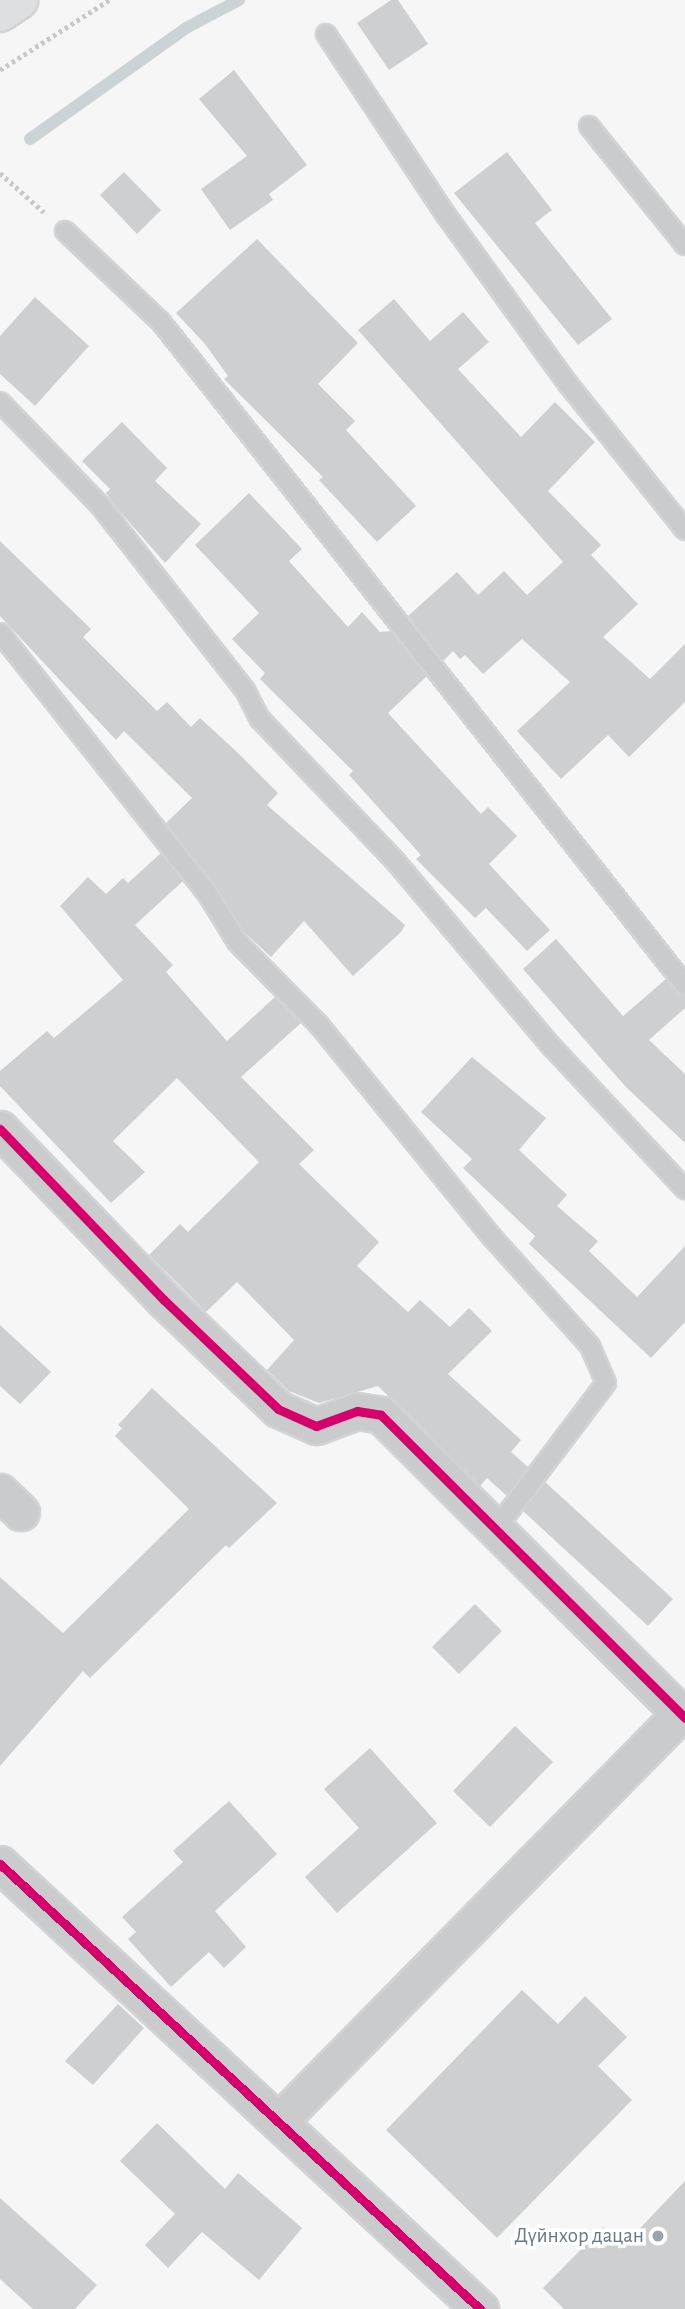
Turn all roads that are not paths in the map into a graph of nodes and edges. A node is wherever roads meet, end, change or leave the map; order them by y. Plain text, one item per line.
1 (18, 0) edge
2 (0, 12) edge
3 (326, 34) dead end
4 (590, 126) dead end
5 (65, 231) road end
6 (685, 245) edge
7 (0, 402) edge
8 (685, 530) edge
9 (0, 633) edge
10 (685, 985) edge
11 (0, 1129) edge
12 (685, 1189) edge
13 (494, 1531) junction
14 (684, 1713) edge
15 (0, 1864) edge
16 (281, 2119) junction
17 (480, 2309) edge

1 - 2 main road
3 - 8 lane
4 - 6 lane
5 - 10 lane
7 - 12 lane
9 - 13 lane
11 - 13 street
13 - 14 street
14 - 16 street
15 - 16 street
16 - 17 street

